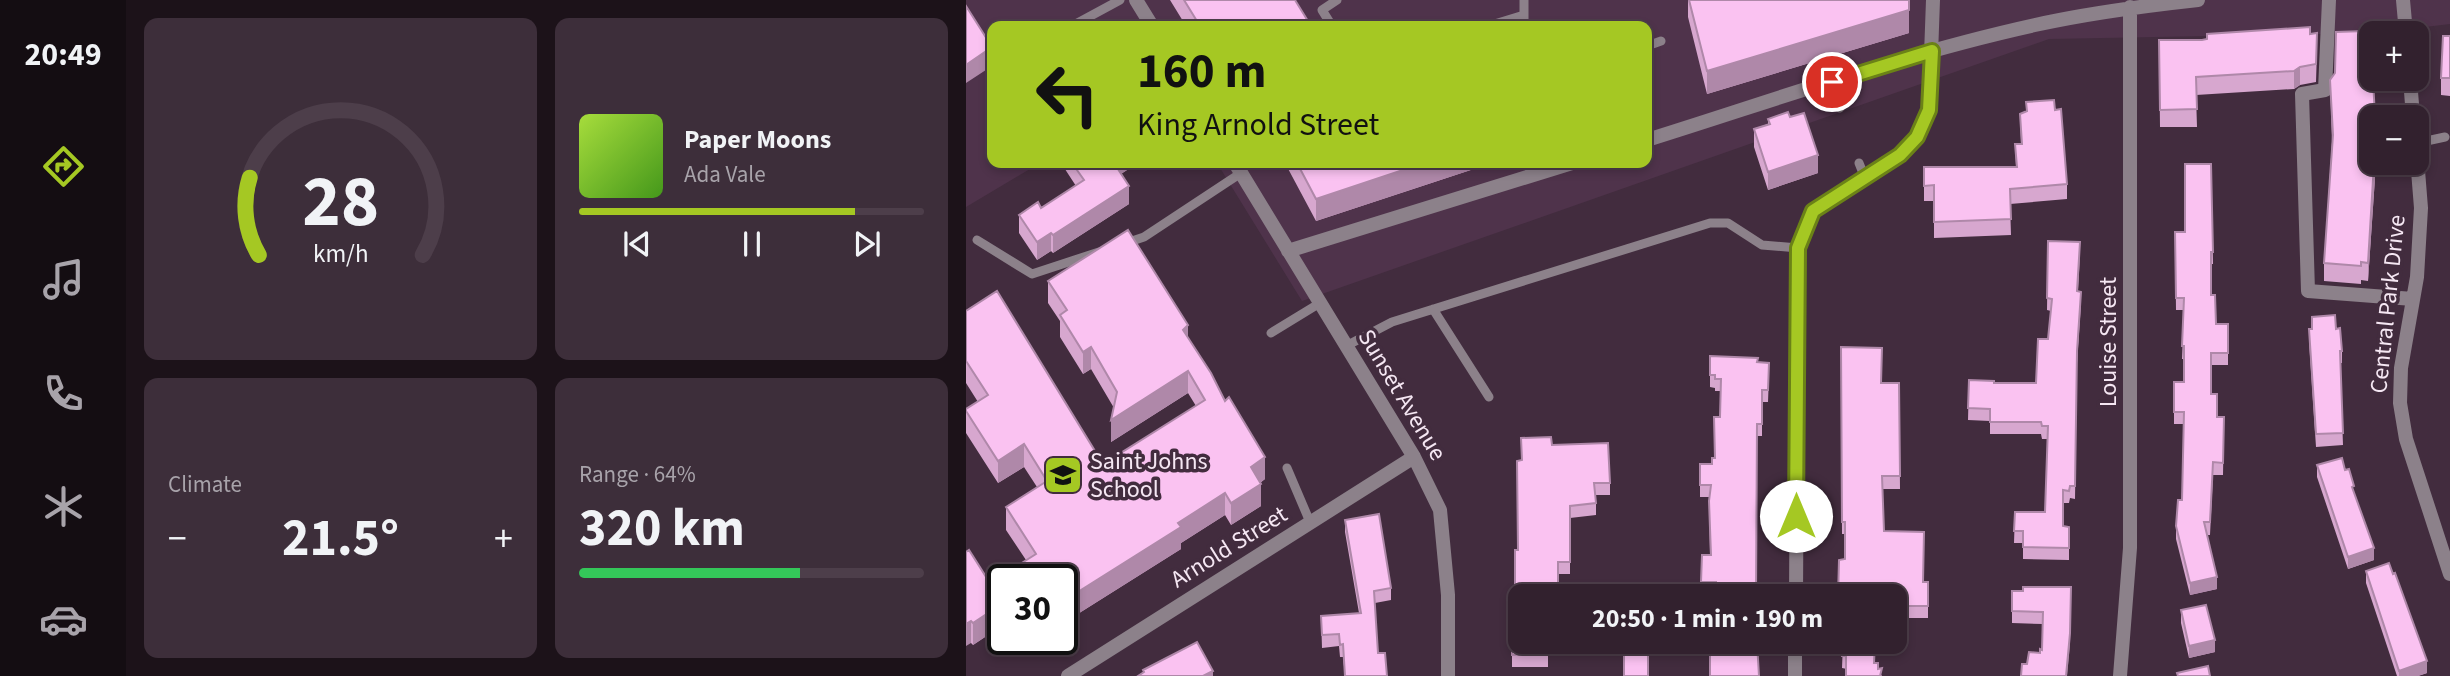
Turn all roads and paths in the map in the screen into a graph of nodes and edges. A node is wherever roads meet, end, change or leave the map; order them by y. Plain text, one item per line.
1 (1120, 0) edge
2 (1136, 0) edge
3 (1337, 0) edge
4 (1524, 0) edge
5 (1933, 0) edge
6 (2198, 0) edge
7 (2329, 0) edge
8 (2403, 0) edge
9 (2130, 7) junction
10 (1524, 15) junction
11 (1081, 21) edge
12 (1149, 21) edge
13 (1329, 21) edge
14 (1504, 21) edge
15 (1524, 21) edge
16 (2405, 21) edge
17 (1661, 41) dead end
18 (1652, 44) edge
19 (1932, 51) junction
20 (1832, 82) junction
21 (1840, 108) dead end
22 (2445, 137) dead end
23 (1652, 138) edge
24 (2429, 140) edge
25 (1859, 163) dead end
26 (1238, 168) edge
27 (1552, 168) edge
28 (2418, 175) edge
29 (1865, 178) junction
30 (977, 240) dead end
31 (1119, 246) edge
32 (1798, 248) junction
33 (1107, 250) edge
34 (1288, 251) junction
35 (2413, 299) junction
36 (1320, 303) junction
37 (1433, 309) junction
38 (1270, 333) dead end
39 (1346, 346) junction
40 (1489, 397) dead end
41 (1414, 457) junction
42 (1287, 468) dead end
43 (1310, 522) junction
44 (2450, 574) edge
45 (1796, 584) edge
46 (1795, 654) edge
47 (1068, 676) edge
48 (1448, 676) edge
49 (1795, 676) edge
50 (2120, 676) edge

1 - 11 lane
2 - 12 street
3 - 13 lane
4 - 10 lane
5 - 19 street
6 - 9 street
7 - 35 street
8 - 16 street
9 - 19 street
9 - 50 street, Louise Street
10 - 14 lane
10 - 15 lane
17 - 18 lane
19 - 20 street
19 - 29 street
20 - 21 lane
20 - 23 street
22 - 24 lane
25 - 29 lane
26 - 31 lane
26 - 34 street, Sunset Avenue
27 - 34 street
28 - 35 street, Central Park Drive
29 - 32 street
30 - 33 lane
32 - 37 lane
32 - 45 street
34 - 36 street, Sunset Avenue
35 - 44 street, Central Park Drive
36 - 38 lane
36 - 39 street, Sunset Avenue
37 - 39 lane
37 - 40 lane
39 - 41 street, Sunset Avenue
41 - 43 street, Arnold Street
41 - 48 street, Sunset Avenue
42 - 43 lane
43 - 47 street, Arnold Street
46 - 49 street

